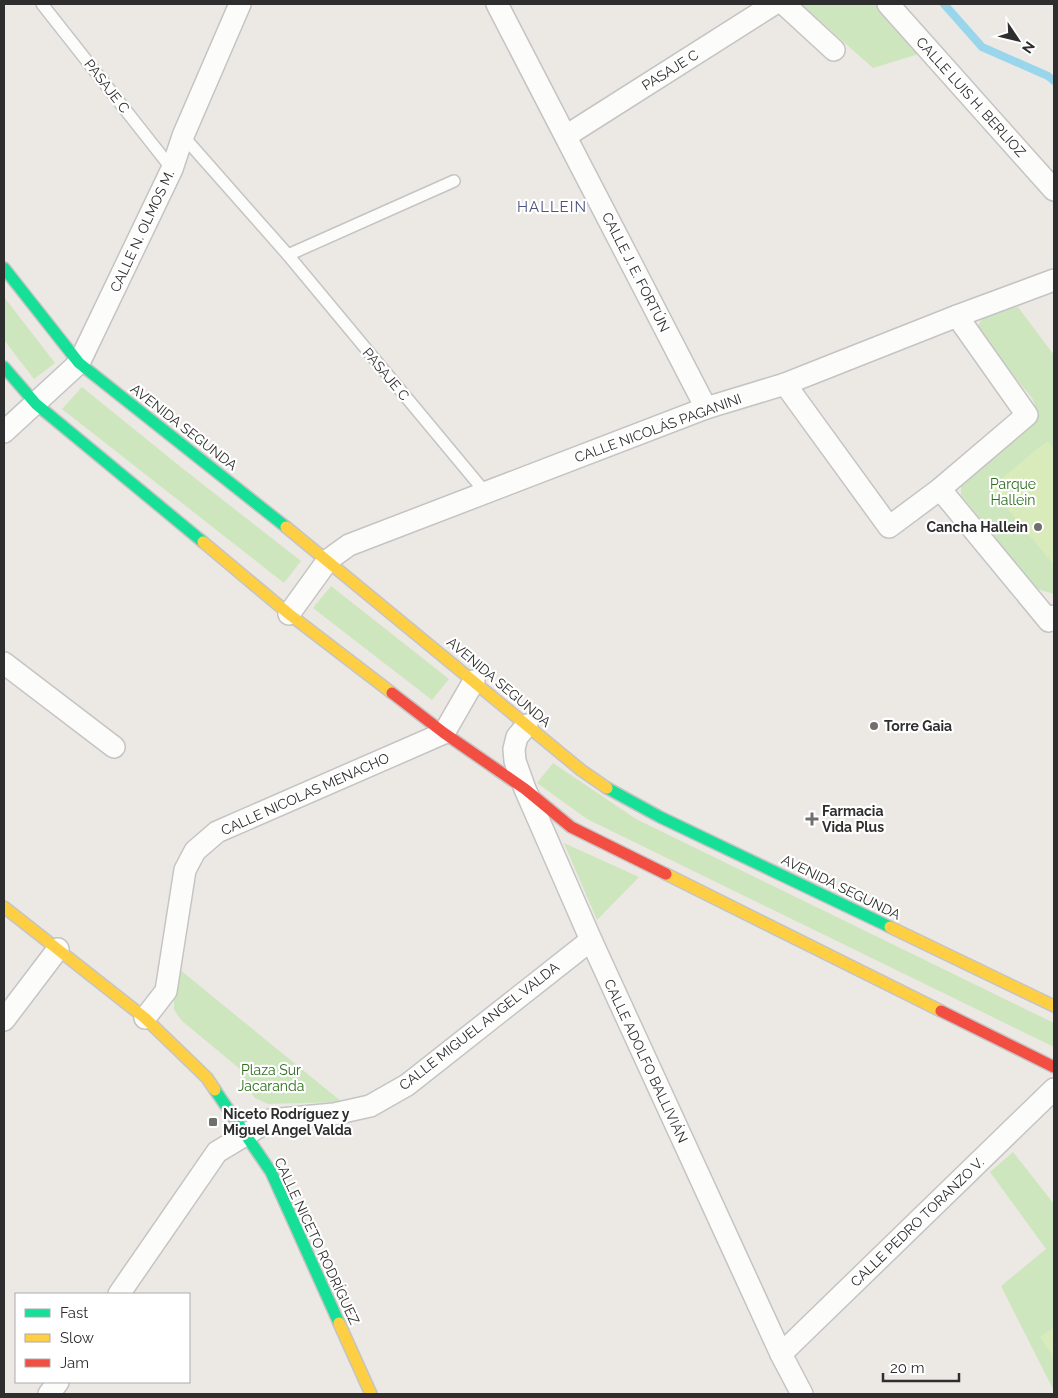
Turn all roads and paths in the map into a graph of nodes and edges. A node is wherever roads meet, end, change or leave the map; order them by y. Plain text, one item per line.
1 (42, 4) edge
2 (240, 4) edge
3 (497, 4) edge
4 (774, 4) edge
5 (784, 4) edge
6 (888, 4) edge
7 (834, 50) dead end
8 (183, 136) junction
9 (566, 136) junction
10 (172, 168) junction
11 (454, 181) dead end
12 (1054, 190) edge
13 (288, 255) junction
14 (4, 268) edge
15 (1054, 280) edge
16 (956, 316) junction
17 (79, 363) junction
18 (4, 367) edge
19 (785, 384) junction
20 (36, 404) junction
21 (706, 408) junction
22 (4, 432) edge
23 (940, 488) junction
24 (485, 492) junction
25 (328, 560) junction
26 (289, 614) junction
27 (1054, 616) edge
28 (4, 663) edge
29 (474, 682) junction
30 (527, 724) junction
31 (444, 733) junction
32 (114, 747) dead end
33 (525, 790) junction
34 (4, 907) edge
35 (591, 940) junction
36 (58, 949) junction
37 (1054, 1006) edge
38 (145, 1018) junction
39 (4, 1020) edge
40 (1054, 1067) edge
41 (1054, 1089) edge
42 (246, 1133) junction
43 (120, 1293) edge
44 (781, 1354) junction
45 (57, 1383) edge
46 (49, 1394) edge
47 (371, 1394) edge
48 (802, 1394) edge

1 - 10 lane, PASAJE C
2 - 8 street, CALLE N. OLMOS M.
3 - 9 street, CALLE J. E. FORTÚN
4 - 9 street, PASAJE C
5 - 7 street
6 - 12 street, CALLE LUIS H. BERLIOZ
8 - 10 street, CALLE N. OLMOS M.
8 - 13 lane, PASAJE C
9 - 21 street, CALLE J. E. FORTÚN
10 - 17 street, CALLE N. OLMOS M.
11 - 13 lane
13 - 24 lane, PASAJE C
14 - 17 main road, AVENIDA SEGUNDA
15 - 16 street, CALLE NICOLÁS PAGANINI
16 - 19 street, CALLE NICOLÁS PAGANINI
16 - 23 street
17 - 20 street, CALLE N. OLMOS M.
17 - 25 main road, AVENIDA SEGUNDA
18 - 20 main road
19 - 21 street, CALLE NICOLÁS PAGANINI
19 - 23 street
20 - 22 street, CALLE N. OLMOS M.
20 - 26 main road
21 - 24 street, CALLE NICOLÁS PAGANINI
23 - 27 street
24 - 25 street, CALLE NICOLÁS PAGANINI
25 - 26 street, CALLE NICOLÁS PAGANINI
25 - 29 main road, AVENIDA SEGUNDA
26 - 31 main road
28 - 32 street
29 - 30 main road, AVENIDA SEGUNDA
29 - 31 street
30 - 33 street, CALLE ADOLFO BALLIVIÁN
30 - 37 main road, AVENIDA SEGUNDA
31 - 33 main road
31 - 38 street, CALLE NICOLAS MENACHO
33 - 35 street, CALLE ADOLFO BALLIVIÁN
33 - 40 main road
34 - 36 main road, CALLE NICETO RODRÍGUEZ
35 - 42 street, CALLE MIGUEL ANGEL VALDA
35 - 44 street, CALLE ADOLFO BALLIVIÁN
36 - 38 main road, CALLE NICETO RODRÍGUEZ
36 - 39 street
38 - 42 main road, CALLE NICETO RODRÍGUEZ
41 - 44 street, CALLE PEDRO TORANZO V.
42 - 43 street, CALLE MIGUEL ANGEL VALDA
42 - 47 main road, CALLE NICETO RODRÍGUEZ
44 - 48 street, CALLE ADOLFO BALLIVIÁN
45 - 46 street

